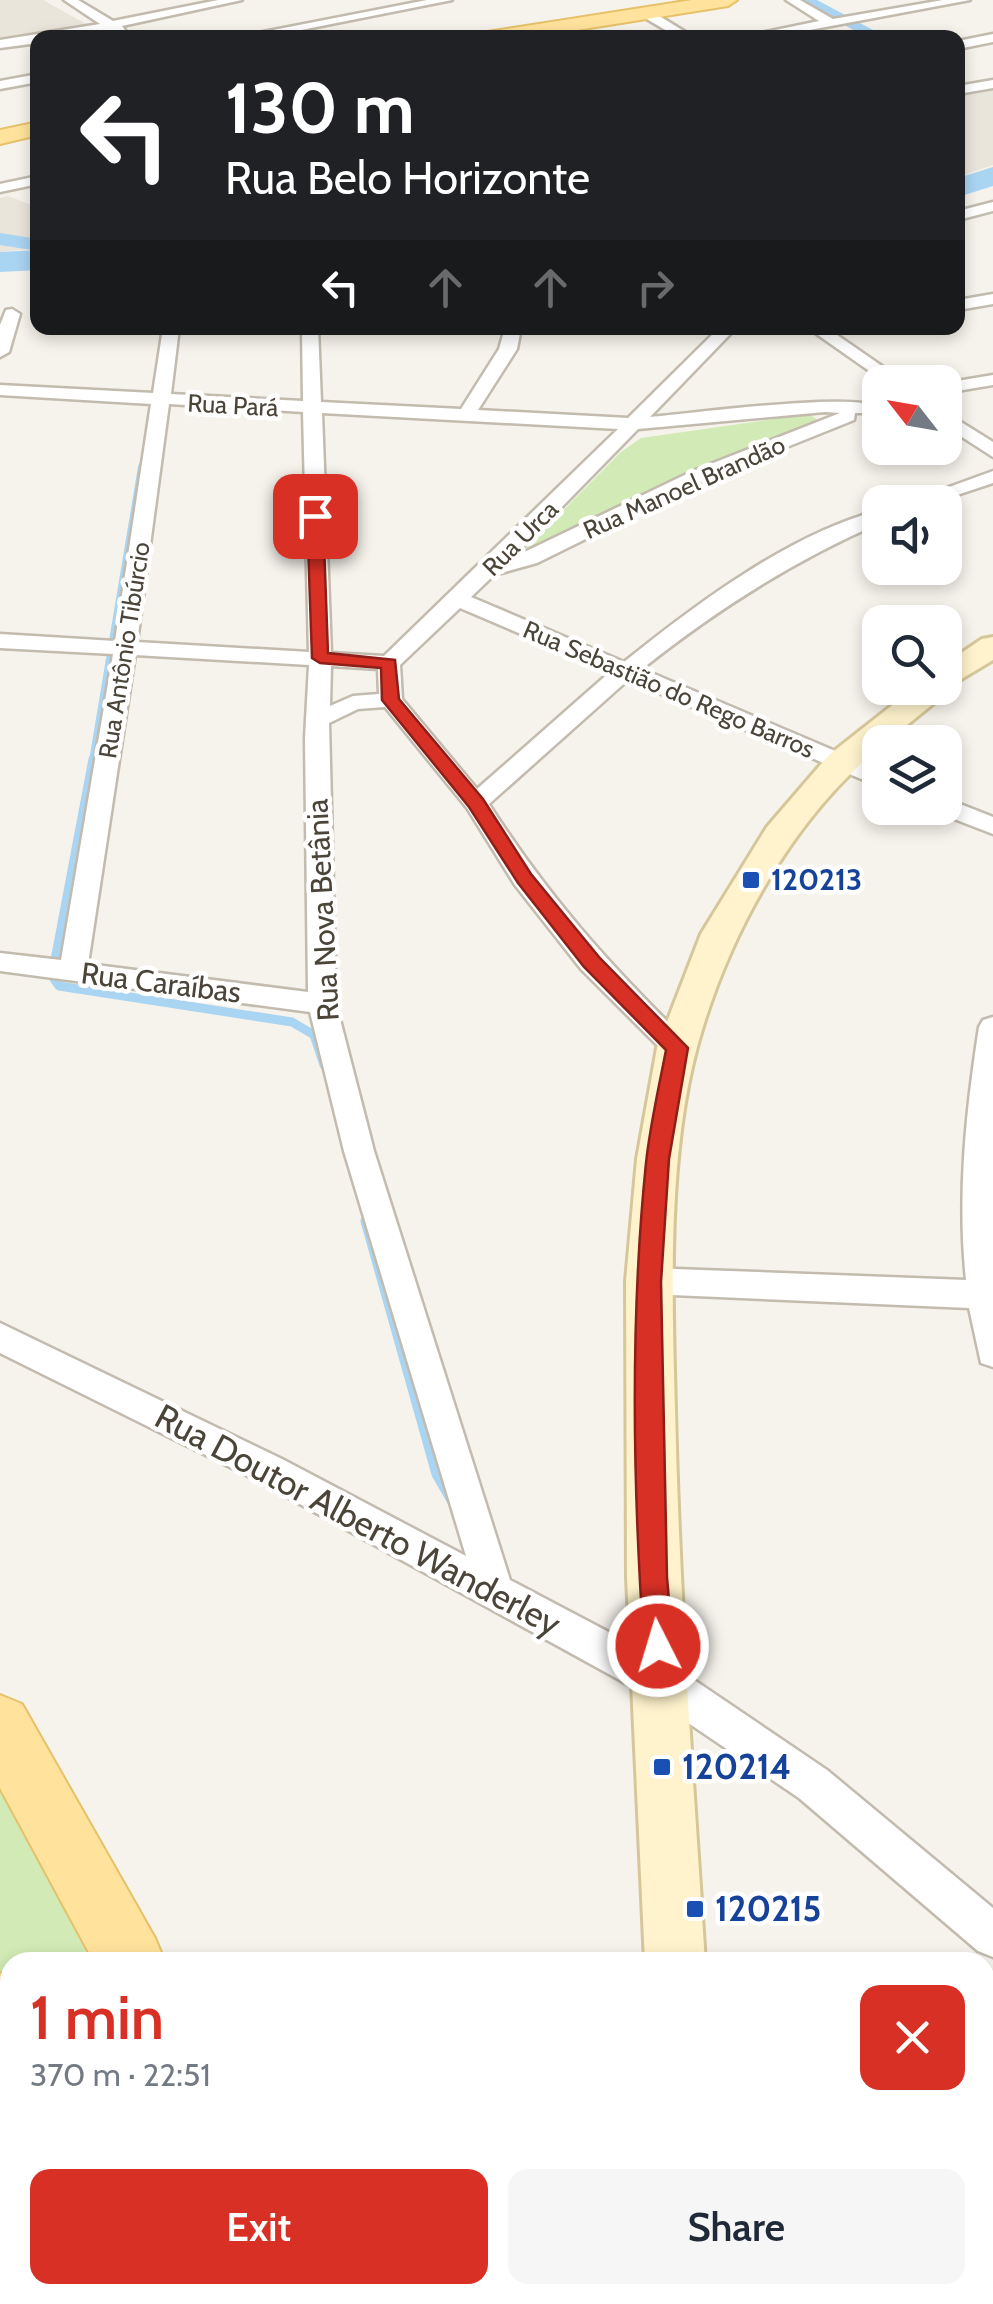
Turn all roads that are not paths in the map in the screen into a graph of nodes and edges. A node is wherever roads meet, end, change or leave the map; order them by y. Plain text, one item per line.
1 (70, 0) edge
2 (236, 0) edge
3 (446, 0) edge
4 (692, 0) edge
5 (728, 0) edge
6 (792, 0) edge
7 (964, 0) edge
8 (634, 7) edge
9 (844, 21) junction
10 (110, 24) junction
11 (83, 30) edge
12 (119, 30) edge
13 (282, 30) edge
14 (507, 30) edge
15 (525, 30) edge
16 (675, 30) edge
17 (791, 30) edge
18 (877, 30) edge
19 (993, 38) edge
20 (30, 40) edge
21 (965, 43) edge
22 (0, 44) edge
23 (30, 79) edge
24 (993, 84) edge
25 (0, 85) edge
26 (965, 89) edge
27 (30, 125) edge
28 (0, 131) edge
29 (30, 182) edge
30 (0, 188) edge
31 (993, 206) edge
32 (965, 214) edge
33 (993, 300) edge
34 (965, 304) edge
35 (6, 313) edge
36 (170, 335) edge
37 (310, 335) edge
38 (511, 335) edge
39 (721, 335) edge
40 (829, 335) edge
41 (0, 352) edge
42 (872, 365) edge
43 (993, 380) edge
44 (962, 385) edge
45 (0, 390) edge
46 (152, 401) junction
47 (862, 407) edge
48 (311, 410) junction
49 (862, 412) edge
50 (466, 415) junction
51 (632, 424) junction
52 (962, 429) edge
53 (993, 452) edge
54 (993, 476) edge
55 (962, 487) edge
56 (862, 524) edge
57 (488, 570) junction
58 (458, 599) junction
59 (0, 642) edge
60 (993, 646) edge
61 (124, 649) junction
62 (320, 658) junction
63 (389, 663) junction
64 (962, 667) edge
65 (625, 671) junction
66 (390, 700) junction
67 (917, 705) edge
68 (318, 720) junction
69 (861, 770) edge
70 (476, 803) junction
71 (962, 813) edge
72 (993, 826) edge
73 (0, 962) edge
74 (72, 972) junction
75 (322, 1004) junction
76 (993, 1026) edge
77 (677, 1048) junction
78 (649, 1282) junction
79 (987, 1294) edge
80 (0, 1337) edge
81 (993, 1353) edge
82 (494, 1589) junction
83 (661, 1681) junction
84 (0, 1726) edge
85 (993, 1936) edge
86 (125, 1952) edge
87 (675, 1952) edge

1 - 10 street
2 - 10 street
3 - 13 street
4 - 8 main road
5 - 8 main road
6 - 9 street
7 - 9 street
8 - 14 main road
8 - 15 main road
8 - 16 street
9 - 17 street
9 - 18 street
10 - 11 street
10 - 12 street
19 - 21 street
20 - 22 street
23 - 25 street
24 - 26 street
27 - 28 main road
29 - 30 street
31 - 32 street
33 - 34 street
35 - 41 street
36 - 46 street, Rua Antônio Tibúrcio
37 - 48 street, Rua Nova Betânia
38 - 50 street
39 - 51 street, Rua Urca
40 - 42 street
43 - 44 street
45 - 46 street, Rua Pará
46 - 48 street, Rua Pará
46 - 61 street, Rua Antônio Tibúrcio
47 - 51 street, Rua Pará
48 - 50 street, Rua Pará
48 - 62 street, Rua Nova Betânia
49 - 57 street, Rua Manoel Brandão
50 - 51 street, Rua Pará
51 - 57 street, Rua Urca
52 - 53 street
54 - 55 street
56 - 65 street
57 - 58 street, Rua Urca
58 - 63 street, Rua Urca
58 - 65 street, Rua Sebastião do Rego Barros
59 - 61 street
60 - 64 street
61 - 62 street
61 - 74 street, Rua Antônio Tibúrcio
62 - 63 street
62 - 68 street, Rua Nova Betânia
63 - 66 street
65 - 69 street, Rua Sebastião do Rego Barros
65 - 70 street
66 - 68 street
66 - 70 street
67 - 69 street
68 - 75 street, Rua Nova Betânia
69 - 77 street
70 - 77 street
71 - 72 street
73 - 74 street, Rua Caraíbas
74 - 75 street, Rua Caraíbas
75 - 82 street, Rua Nova Betânia
76 - 79 street
77 - 78 street
78 - 79 street
78 - 83 street
79 - 81 street
80 - 82 street, Rua Doutor Alberto Wanderley
82 - 83 street, Rua Doutor Alberto Wanderley
83 - 85 street, Rua Doutor Alberto Wanderley
83 - 87 street
84 - 86 main road

